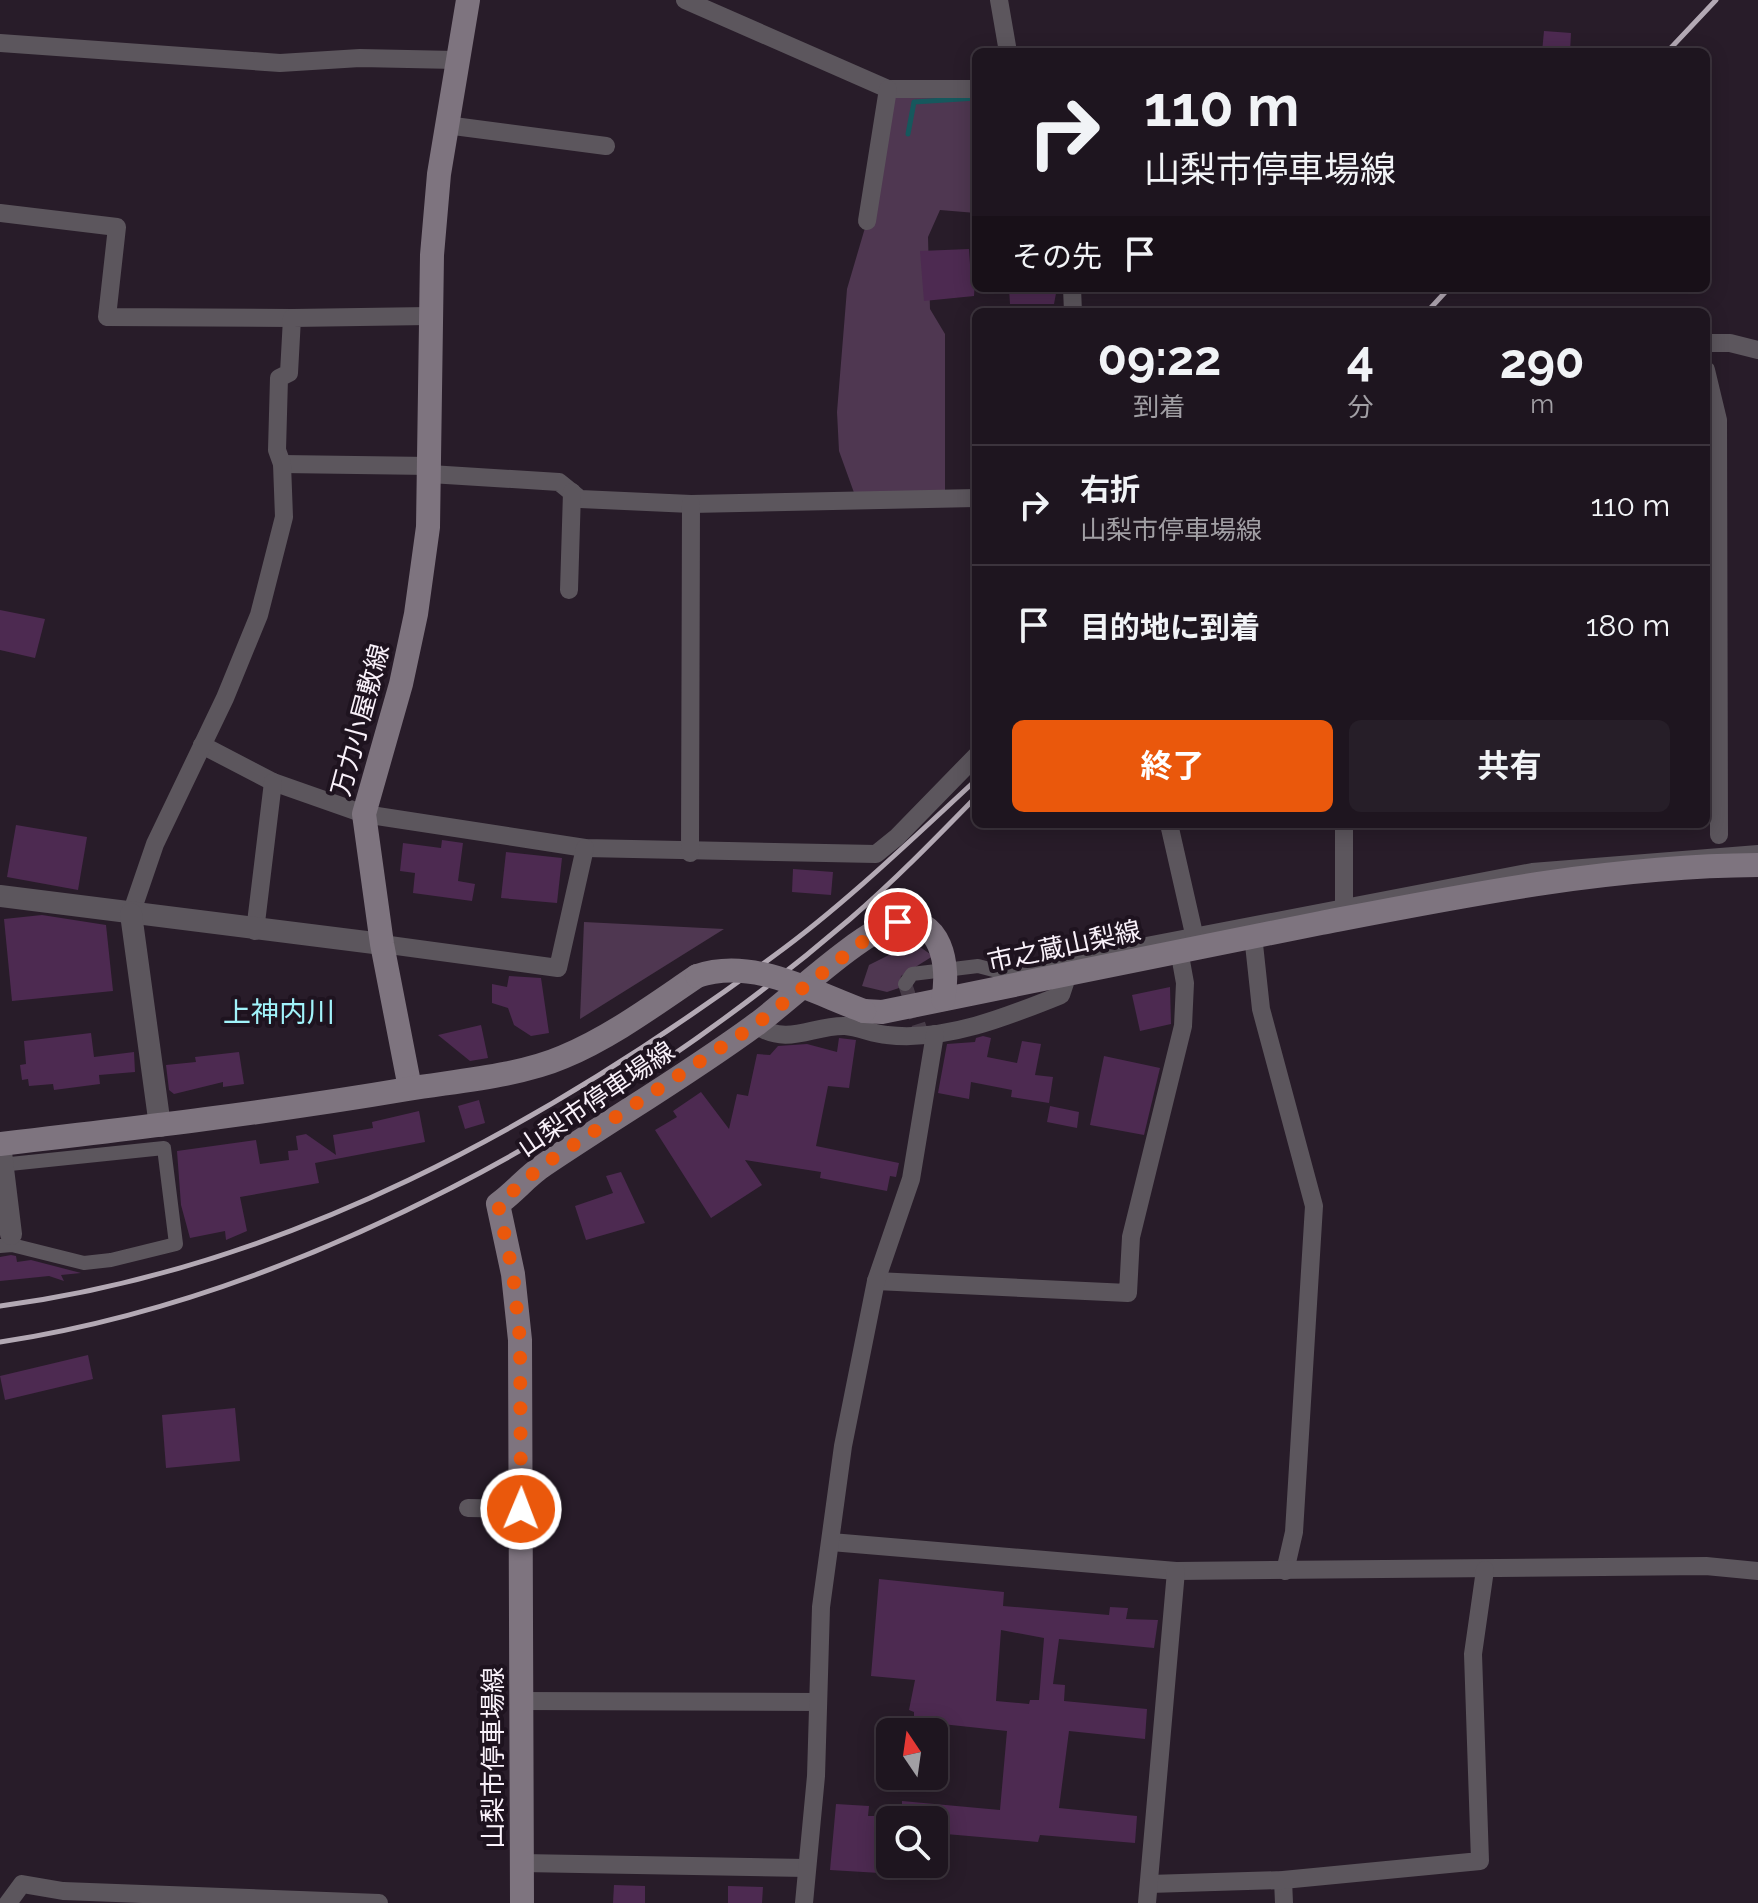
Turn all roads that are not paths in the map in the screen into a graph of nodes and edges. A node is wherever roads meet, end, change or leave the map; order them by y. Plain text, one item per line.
1 (468, 0) edge
2 (685, 0) edge
3 (999, 0) edge
4 (0, 43) edge
5 (1007, 48) edge
6 (456, 60) junction
7 (888, 89) junction
8 (972, 89) edge
9 (446, 125) junction
10 (606, 146) dead end
11 (0, 213) edge
12 (867, 221) dead end
13 (429, 316) junction
14 (292, 318) junction
15 (1710, 343) edge
16 (1758, 350) edge
17 (1710, 387) edge
18 (282, 464) junction
19 (430, 470) junction
20 (572, 492) junction
21 (972, 498) edge
22 (691, 504) junction
23 (569, 590) dead end
24 (202, 745) junction
25 (972, 760) edge
26 (273, 782) junction
27 (364, 814) junction
28 (1170, 828) edge
29 (1344, 828) edge
30 (1719, 835) dead end
31 (585, 848) junction
32 (1758, 852) edge
33 (690, 853) junction
34 (1758, 865) edge
35 (0, 896) edge
36 (1345, 912) junction
37 (131, 914) junction
38 (255, 931) junction
39 (1253, 935) junction
40 (1190, 943) junction
41 (382, 944) junction
42 (947, 968) junction
43 (1068, 974) junction
44 (905, 984) dead end
45 (943, 999) junction
46 (755, 1025) junction
47 (935, 1034) junction
48 (410, 1088) junction
49 (160, 1126) junction
50 (1, 1157) edge
51 (6, 1240) edge
52 (876, 1281) junction
53 (468, 1508) dead end
54 (521, 1509) junction
55 (831, 1542) junction
56 (1485, 1570) junction
57 (1176, 1571) junction
58 (1285, 1571) junction
59 (1758, 1571) edge
60 (520, 1701) junction
61 (818, 1702) junction
62 (522, 1863) junction
63 (807, 1868) junction
64 (1283, 1880) junction
65 (1149, 1884) junction
66 (8, 1903) edge
67 (379, 1903) edge
68 (522, 1903) edge
69 (804, 1903) edge
70 (1147, 1903) edge
71 (1284, 1903) edge

1 - 6 main road, 万力小屋敷線
2 - 7 street
3 - 5 street
4 - 6 street
6 - 9 main road, 万力小屋敷線
7 - 8 street
7 - 12 street
9 - 10 street
9 - 13 main road, 万力小屋敷線
11 - 14 street
13 - 14 street
13 - 19 main road, 万力小屋敷線
14 - 18 street
15 - 16 street
17 - 30 street
18 - 19 street
18 - 24 street
19 - 20 street
19 - 27 main road, 万力小屋敷線
20 - 22 street
20 - 23 street
21 - 22 street
22 - 33 street
24 - 26 street
24 - 37 street
25 - 33 street
26 - 27 street
26 - 38 street
27 - 31 street
27 - 41 main road, 万力小屋敷線
28 - 40 street
29 - 36 street
31 - 33 street
31 - 41 street
32 - 36 street
34 - 36 main road, 市之蔵山梨線
35 - 37 street
36 - 39 main road, 市之蔵山梨線
36 - 40 street
37 - 38 street
37 - 49 street
38 - 41 street
39 - 40 main road, 市之蔵山梨線
39 - 58 street
40 - 42 street
40 - 43 main road, 市之蔵山梨線
40 - 52 street
41 - 48 main road, 万力小屋敷線
42 - 44 street
42 - 45 main road
42 - 46 main road, 山梨市停車場線
43 - 45 main road, 市之蔵山梨線
43 - 47 street
45 - 48 main road, 市之蔵山梨線, bridge
46 - 47 street
46 - 54 main road, 山梨市停車場線
47 - 52 street
48 - 49 main road
49 - 50 main road
50 - 51 street
50 - 51 street
52 - 55 street
53 - 54 street
54 - 60 main road, 山梨市停車場線
55 - 57 street
55 - 61 street
56 - 58 street
56 - 59 street
56 - 64 street
57 - 58 street
57 - 65 street
60 - 61 street
60 - 62 main road, 山梨市停車場線
61 - 63 street
62 - 63 street
62 - 68 main road, 山梨市停車場線
63 - 69 street
64 - 65 street
64 - 71 street
65 - 70 street
66 - 67 street

